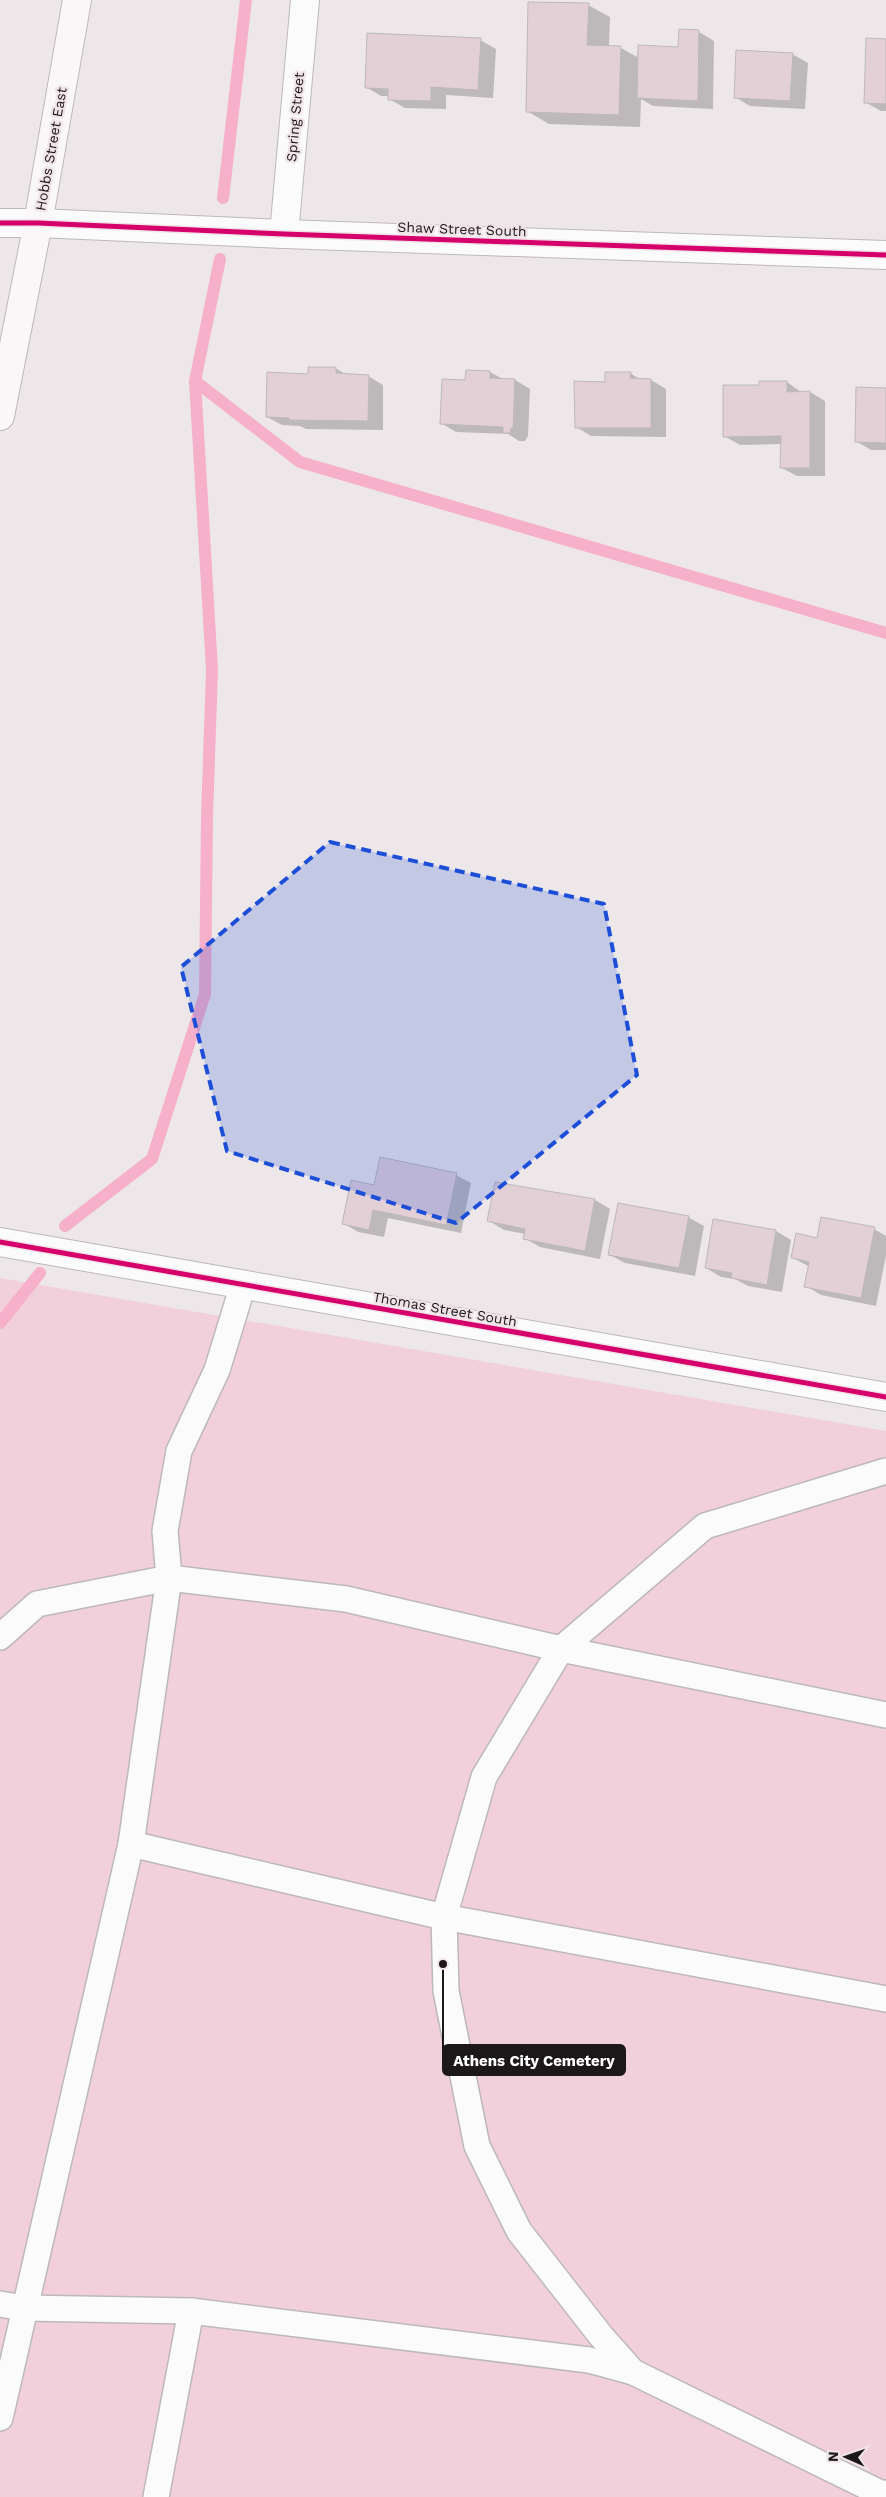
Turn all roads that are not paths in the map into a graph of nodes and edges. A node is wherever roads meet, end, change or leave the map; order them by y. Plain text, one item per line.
1 (77, 0) edge
2 (305, 0) edge
3 (0, 223) edge
4 (38, 223) junction
5 (284, 234) junction
6 (886, 255) edge
7 (0, 416) edge
8 (0, 1242) edge
9 (243, 1285) junction
10 (886, 1397) edge
11 (886, 1471) edge
12 (168, 1578) junction
13 (0, 1637) edge
14 (561, 1649) junction
15 (886, 1716) edge
16 (131, 1844) junction
17 (444, 1917) junction
18 (886, 1999) edge
19 (12, 2306) edge
20 (191, 2310) junction
21 (633, 2372) junction
22 (0, 2418) edge
23 (882, 2495) edge
24 (156, 2497) edge

1 - 4 main road, Hobbs Street East
2 - 5 street, Spring Street
3 - 4 street, Shaw Street South
4 - 5 street, Shaw Street South
4 - 7 main road, Hobbs Street East
5 - 6 street, Shaw Street South
8 - 9 street, Thomas Street South
9 - 10 street, Thomas Street South
9 - 12 lane
11 - 14 lane
12 - 13 lane
12 - 14 lane
12 - 16 lane
14 - 15 lane
14 - 17 lane
16 - 17 lane
16 - 19 lane
17 - 18 lane
17 - 21 lane
19 - 20 lane
19 - 22 lane
20 - 21 lane
20 - 24 lane
21 - 23 lane

